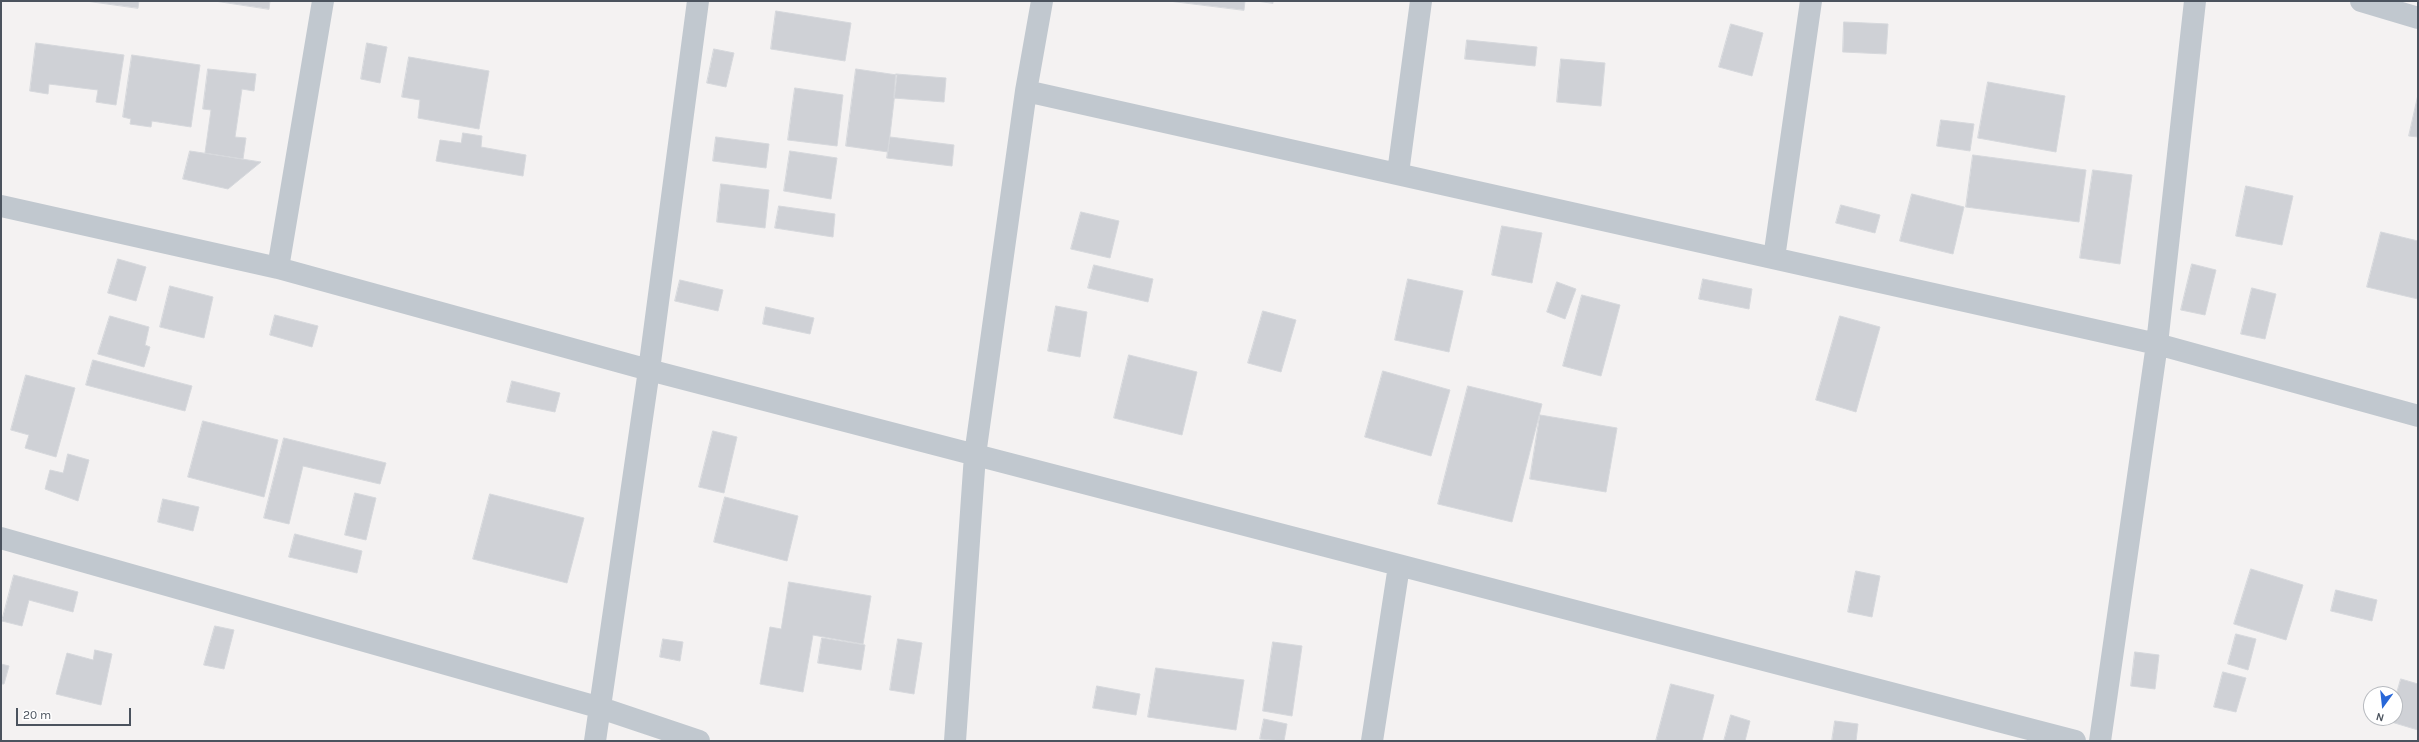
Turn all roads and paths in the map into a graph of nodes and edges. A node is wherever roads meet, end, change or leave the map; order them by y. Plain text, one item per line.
1 (323, 1) edge
2 (698, 1) edge
3 (1042, 1) edge
4 (1421, 1) edge
5 (1811, 1) edge
6 (2195, 1) edge
7 (2361, 1) edge
8 (2418, 18) edge
9 (1026, 91) junction
10 (1398, 173) junction
11 (1, 206) edge
12 (1774, 258) junction
13 (278, 268) junction
14 (2157, 344) junction
15 (649, 370) junction
16 (2418, 416) edge
17 (975, 455) junction
18 (1, 538) edge
19 (1400, 566) junction
20 (601, 708) junction
21 (596, 741) edge
22 (700, 741) edge
23 (955, 741) edge
24 (1372, 741) edge
25 (2075, 741) edge
26 (2100, 741) edge

1 - 13 street
2 - 15 street
3 - 9 street
4 - 10 street
5 - 12 street
6 - 14 street
7 - 8 street
9 - 10 street
9 - 17 street
10 - 12 street
11 - 13 street
12 - 14 street
13 - 15 street
14 - 16 street
14 - 26 street
15 - 17 street
15 - 20 street
17 - 19 street
17 - 23 street
18 - 20 street
19 - 24 street
19 - 25 street
20 - 21 street
20 - 22 street

